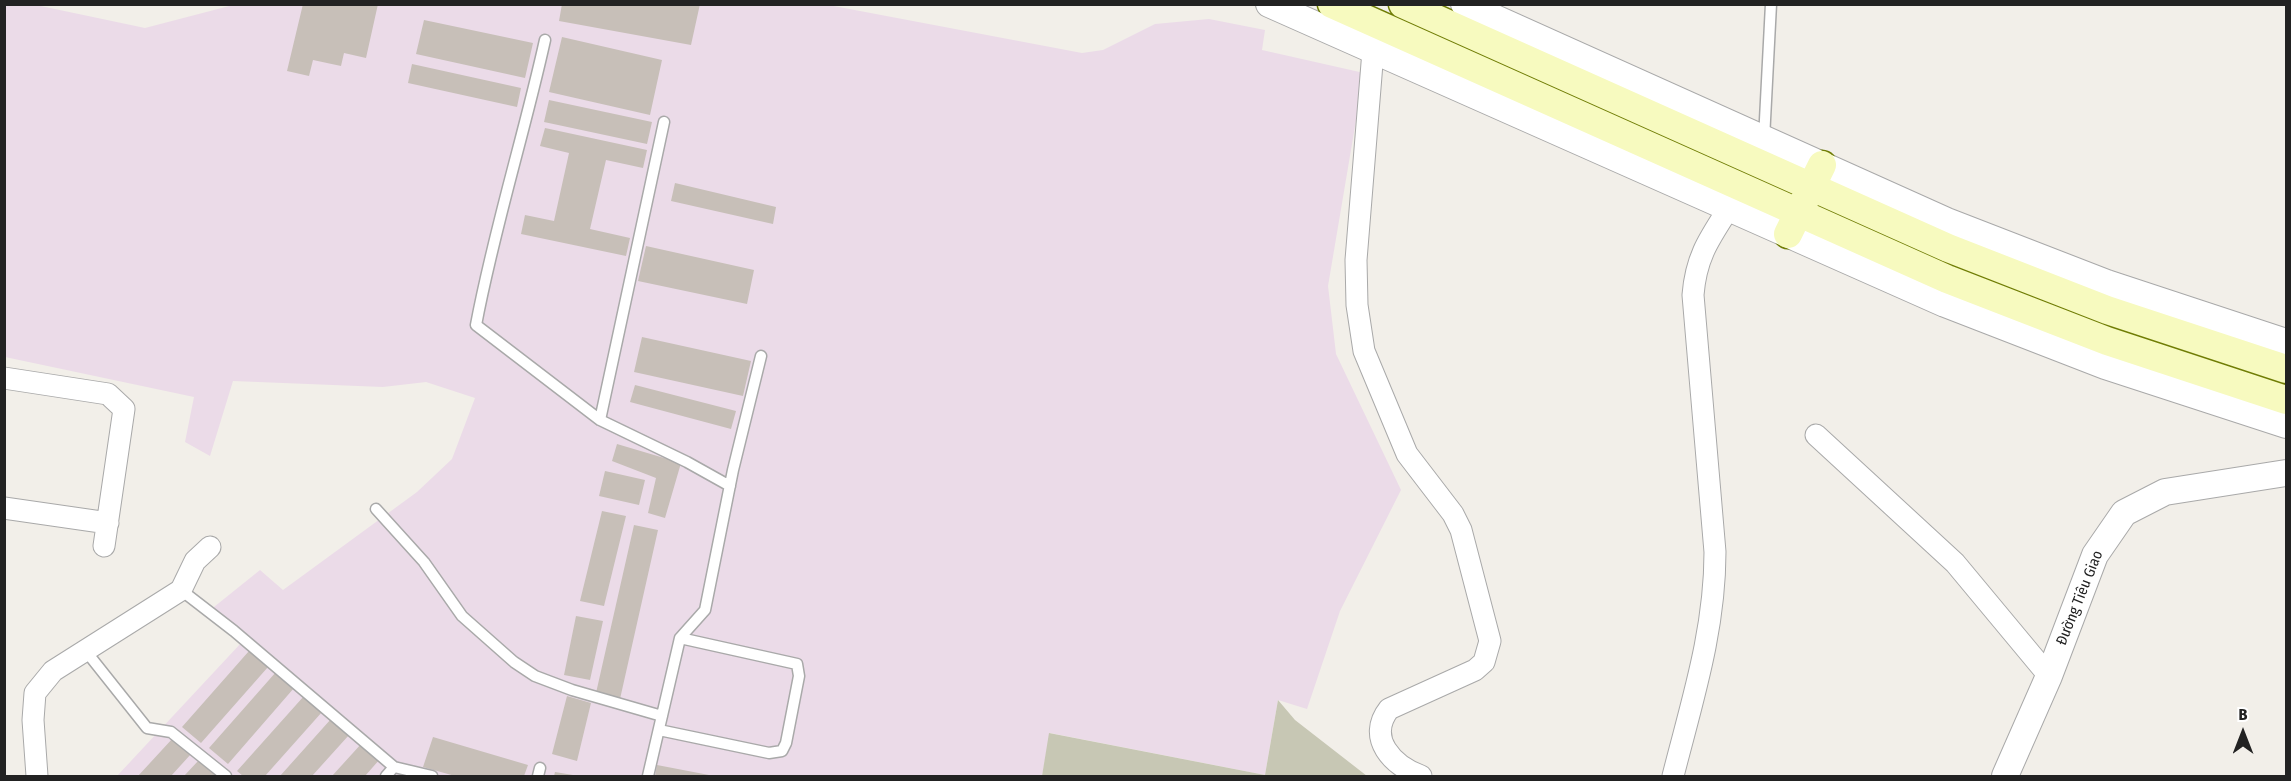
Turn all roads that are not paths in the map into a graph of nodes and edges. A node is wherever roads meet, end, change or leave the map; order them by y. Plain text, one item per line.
1 (1269, 4) edge
2 (1332, 4) edge
3 (1403, 4) edge
4 (1464, 4) edge
5 (1771, 4) edge
6 (545, 40) dead end
7 (1373, 51) junction
8 (664, 122) dead end
9 (1764, 139) junction
10 (1817, 176) junction
11 (1729, 208) junction
12 (1793, 223) junction
13 (2286, 342) edge
14 (761, 356) dead end
15 (2286, 369) edge
16 (4, 378) edge
17 (2286, 400) edge
18 (600, 420) junction
19 (2286, 425) edge
20 (1816, 435) dead end
21 (2286, 473) edge
22 (730, 486) junction
23 (4, 508) edge
24 (376, 509) dead end
25 (108, 523) junction
26 (104, 546) dead end
27 (210, 547) dead end
28 (181, 590) junction
29 (680, 638) junction
30 (85, 650) junction
31 (2049, 676) junction
32 (662, 716) junction
33 (659, 730) junction
34 (394, 767) junction
35 (37, 777) edge
36 (226, 777) edge
37 (386, 777) edge
38 (432, 777) edge
39 (648, 777) edge
40 (1421, 777) edge
41 (1673, 777) edge
42 (2005, 777) edge

1 - 7 street
2 - 12 main road
3 - 10 main road
4 - 9 street
5 - 9 lane
6 - 18 lane
7 - 11 street
7 - 40 street
8 - 18 lane
9 - 10 street
10 - 12 main road
10 - 13 street
10 - 15 main road
11 - 12 street
11 - 41 street
12 - 17 main road
12 - 19 street
14 - 22 lane
16 - 25 street
18 - 22 lane
20 - 31 street
21 - 31 street, Đường Tiêu Giao
22 - 29 lane
23 - 25 street
24 - 32 lane
25 - 26 street
27 - 28 street
28 - 30 street
28 - 34 lane
29 - 32 lane
29 - 33 lane
30 - 35 street
30 - 36 lane
31 - 42 street, Đường Tiêu Giao
32 - 33 lane
33 - 39 lane
34 - 37 lane
34 - 38 lane

